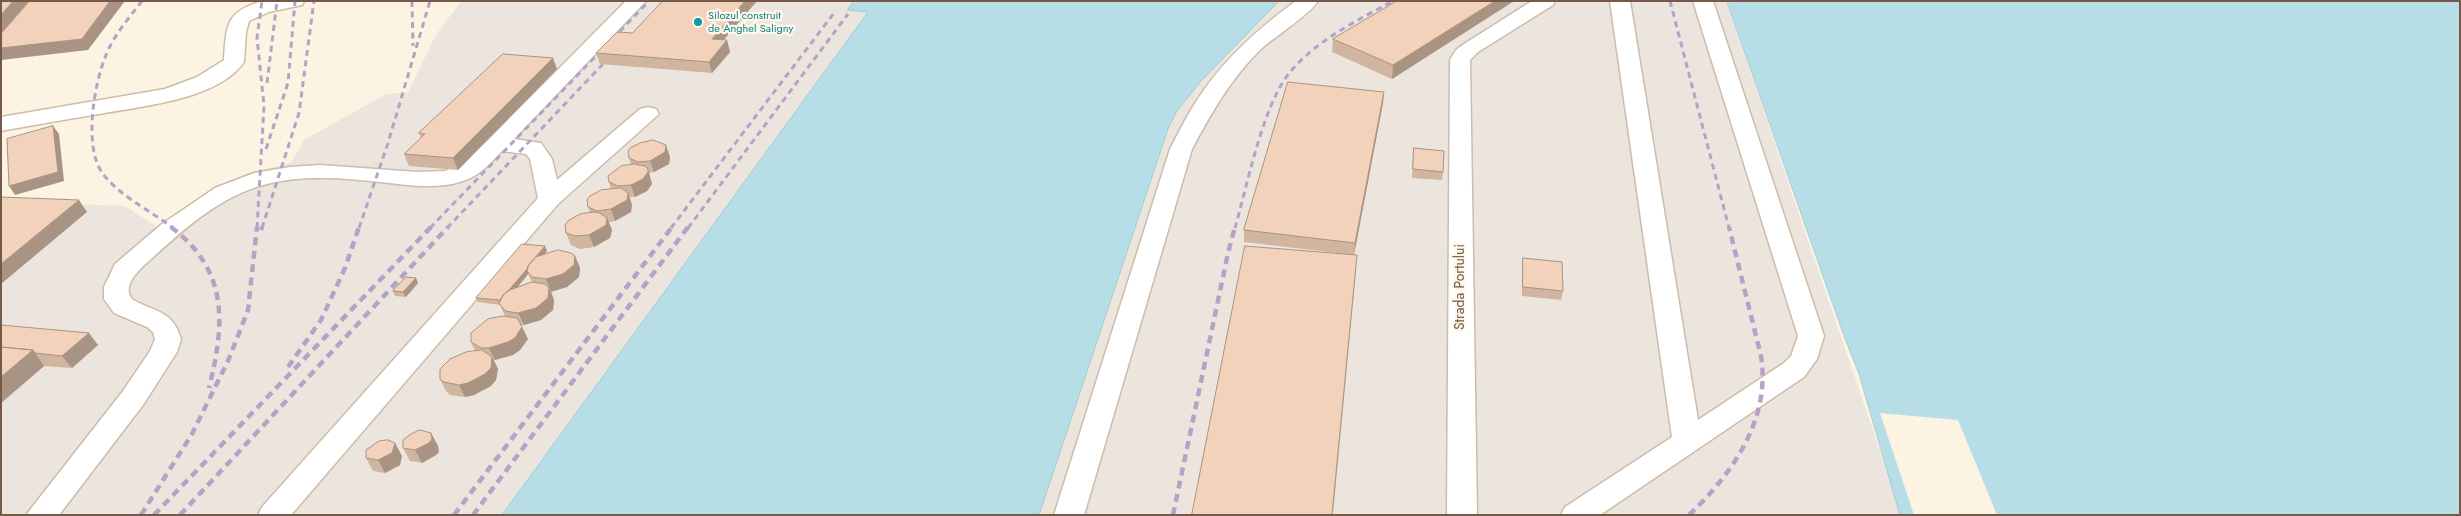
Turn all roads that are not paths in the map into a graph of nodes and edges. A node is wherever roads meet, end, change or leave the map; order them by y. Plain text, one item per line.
1 (295, 1) edge
2 (638, 1) edge
3 (1309, 1) edge
4 (1546, 1) edge
5 (1620, 1) edge
6 (1703, 1) edge
7 (648, 114) dead end
8 (1, 124) edge
9 (497, 144) junction
10 (550, 199) junction
11 (1688, 441) junction
12 (41, 515) edge
13 (273, 515) edge
14 (1068, 515) edge
15 (1462, 515) edge
16 (1576, 515) edge

1 - 8 lane
2 - 9 lane
3 - 14 lane
4 - 15 lane, Strada Portului
5 - 11 lane
6 - 11 lane
7 - 10 lane
9 - 10 lane
9 - 12 lane
10 - 13 lane
11 - 16 lane

